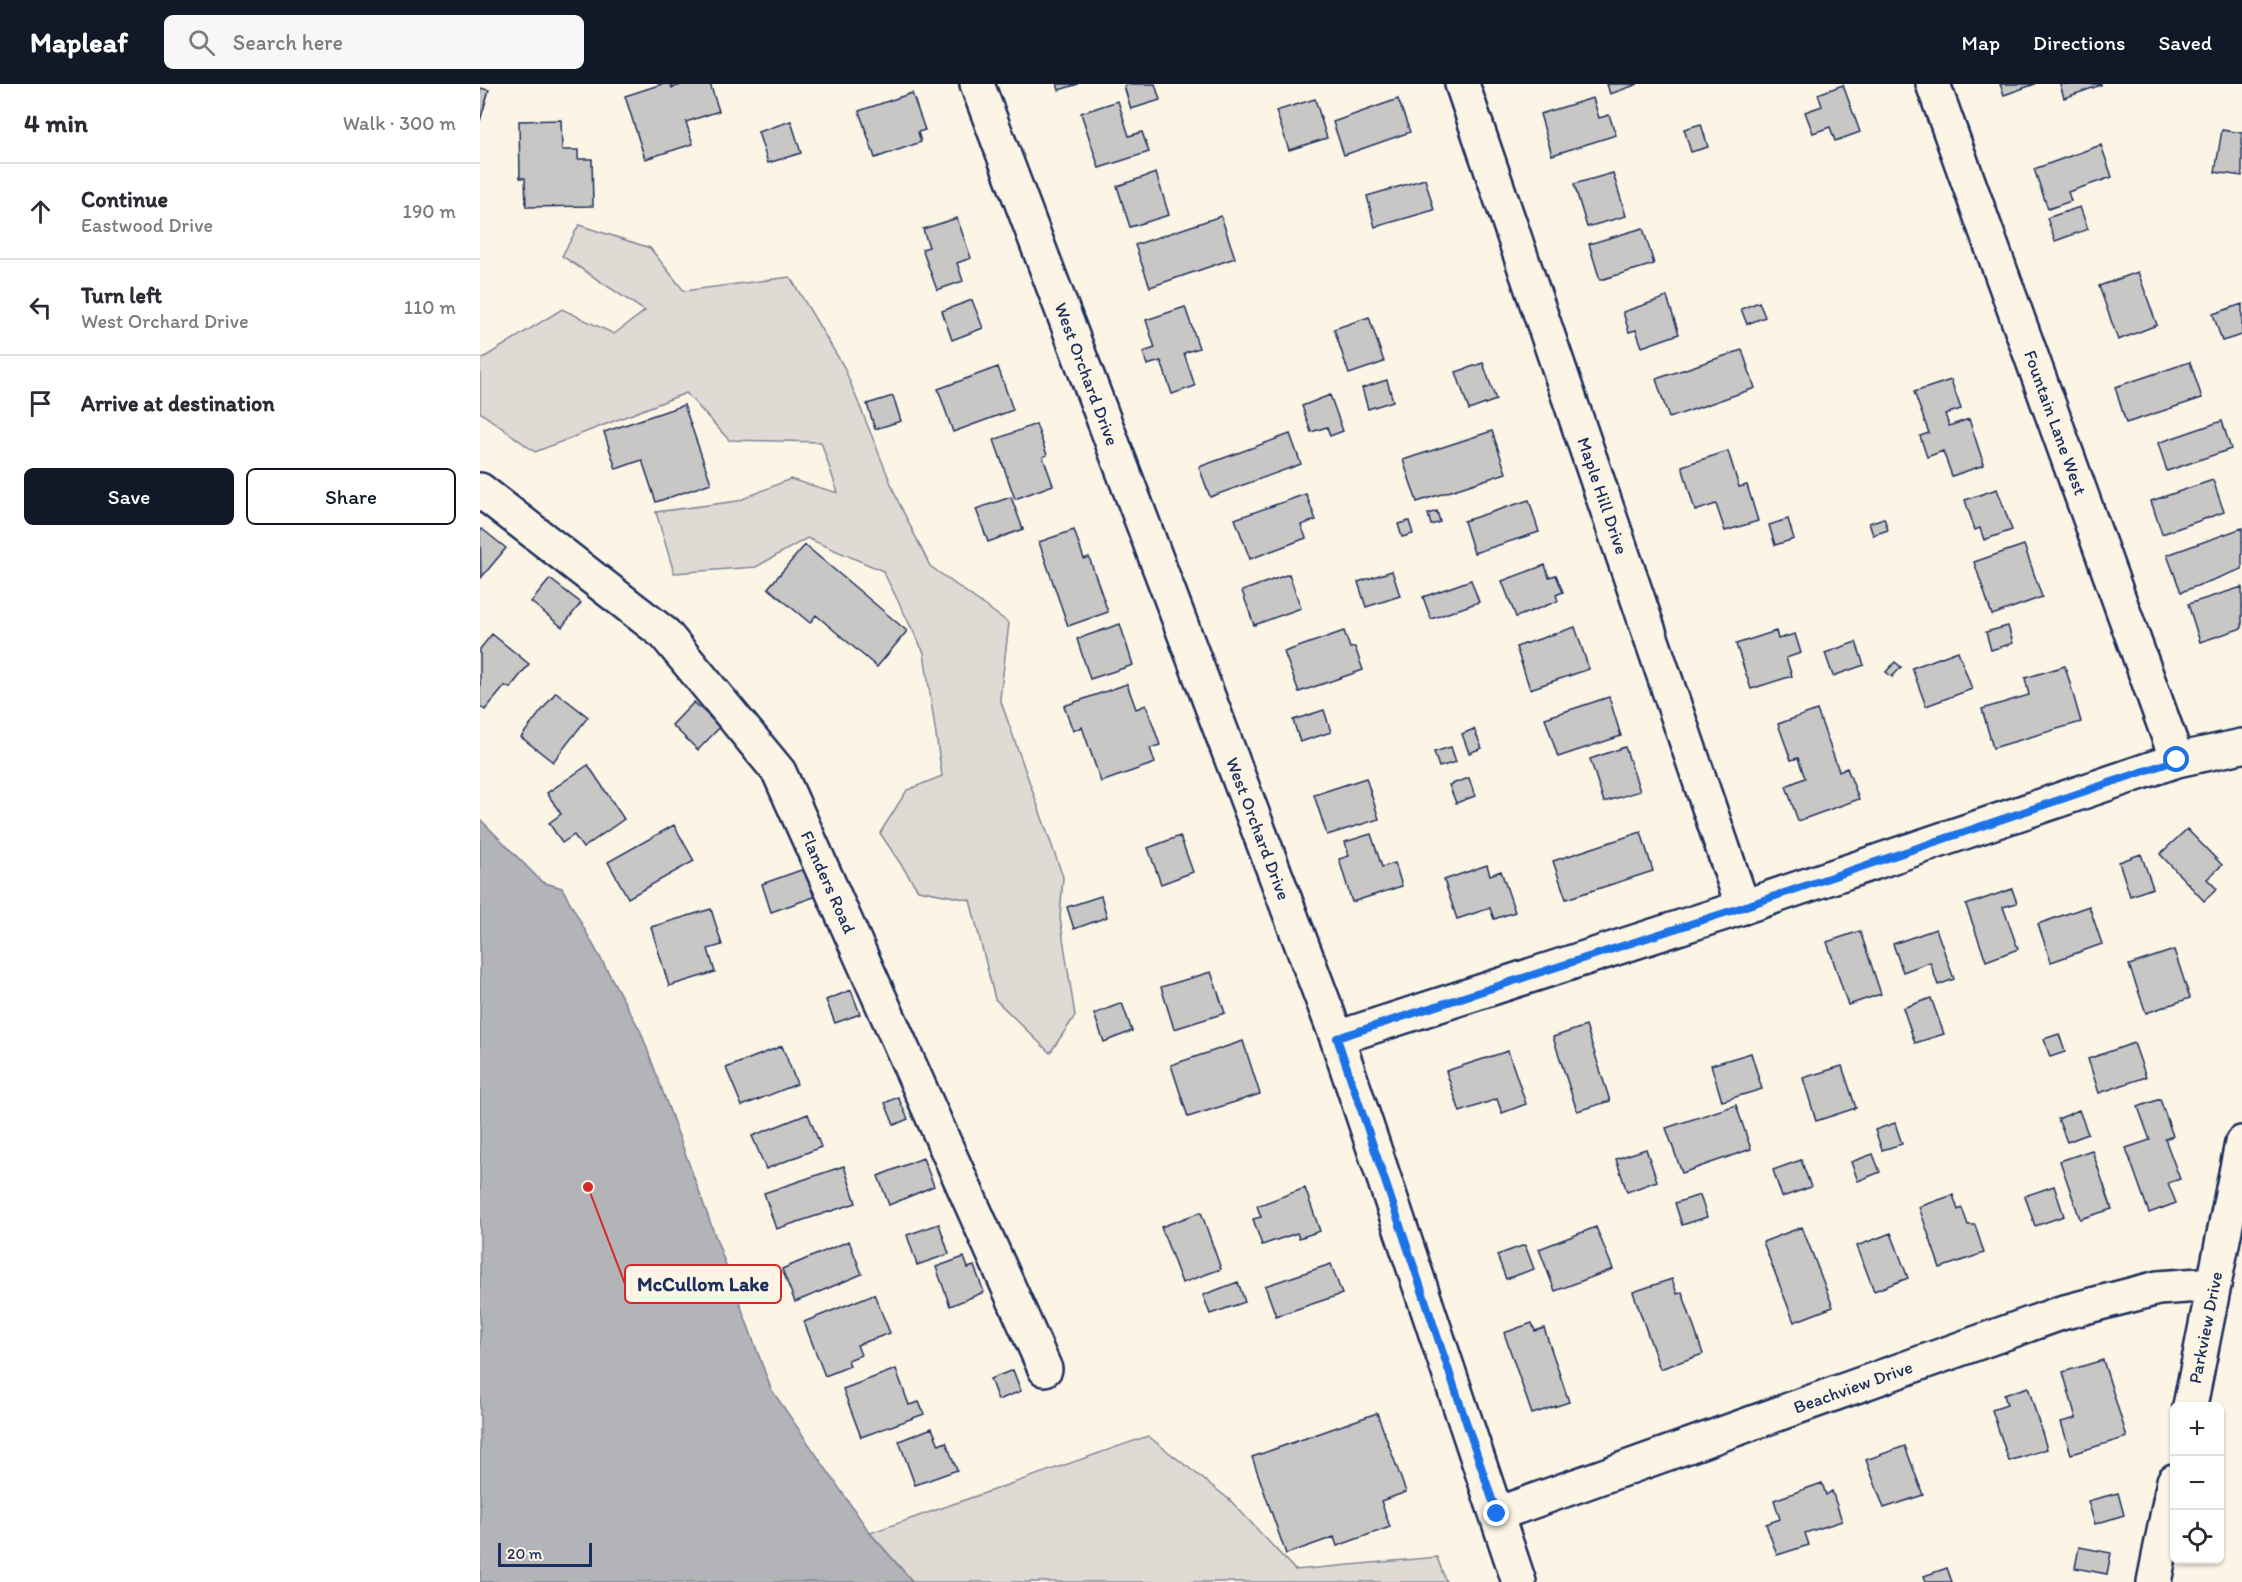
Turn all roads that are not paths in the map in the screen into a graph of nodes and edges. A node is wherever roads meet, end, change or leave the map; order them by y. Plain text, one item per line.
1 (977, 84) edge
2 (1462, 84) edge
3 (1933, 84) edge
4 (480, 490) edge
5 (2242, 746) edge
6 (2177, 760) junction
7 (1743, 907) junction
8 (1337, 1038) junction
9 (2242, 1143) edge
10 (2214, 1284) junction
11 (1046, 1369) dead end
12 (2191, 1402) edge
13 (2170, 1505) edge
14 (1497, 1514) junction
15 (1519, 1582) edge
16 (2154, 1582) edge

1 - 8 street, West Orchard Drive
2 - 7 street, Maple Hill Drive
3 - 6 street, Fountain Lane West
4 - 11 street, Flanders Road
5 - 6 street
6 - 7 street
7 - 8 street
8 - 14 street, West Orchard Drive
9 - 10 street, Parkview Drive
10 - 12 street, Parkview Drive
10 - 14 street, Beachview Drive
13 - 16 street
14 - 15 street, West Orchard Drive

